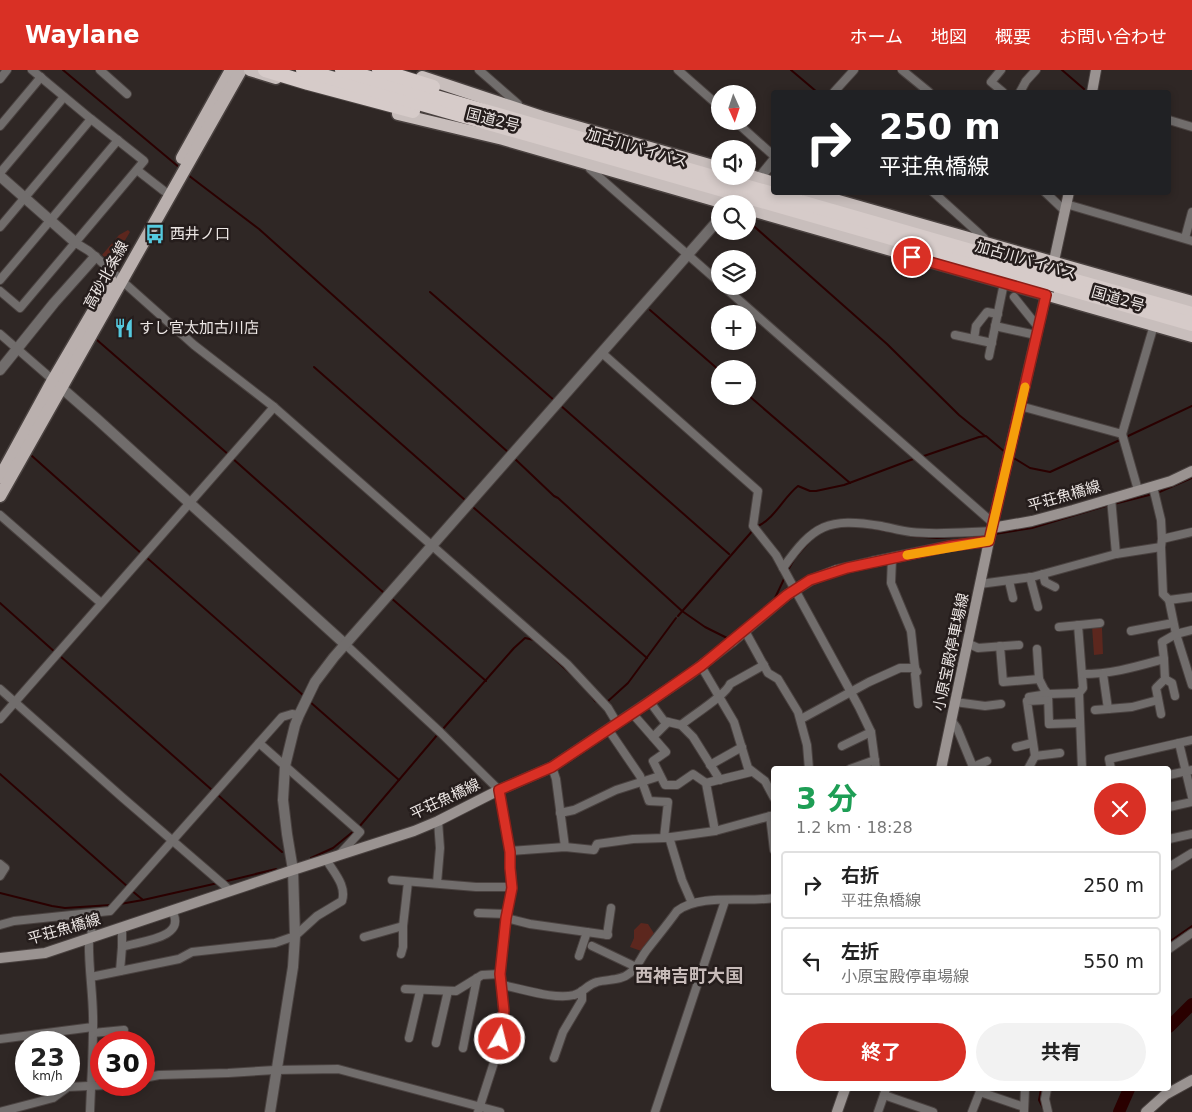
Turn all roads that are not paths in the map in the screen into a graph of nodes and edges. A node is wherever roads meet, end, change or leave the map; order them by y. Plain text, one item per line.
1 (7, 70) edge
2 (32, 70) edge
3 (231, 70) edge
4 (241, 70) edge
5 (250, 70) edge
6 (265, 70) edge
7 (304, 70) edge
8 (342, 70) edge
9 (379, 70) edge
10 (398, 70) edge
11 (479, 70) edge
12 (678, 70) edge
13 (854, 70) edge
14 (902, 70) edge
15 (1000, 70) edge
16 (1036, 70) edge
17 (1096, 70) edge
18 (97, 72) edge
19 (413, 72) edge
20 (41, 77) junction
21 (0, 79) edge
22 (836, 90) edge
23 (927, 90) edge
24 (1001, 90) edge
25 (1021, 90) edge
26 (1092, 90) edge
27 (127, 94) dead end
28 (64, 96) junction
29 (711, 100) edge
30 (519, 108) junction
31 (491, 118) junction
32 (91, 119) junction
33 (1171, 121) edge
34 (0, 126) edge
35 (1192, 127) edge
36 (744, 130) edge
37 (118, 140) junction
38 (771, 155) edge
39 (771, 161) edge
40 (588, 163) junction
41 (711, 165) edge
42 (181, 169) junction
43 (137, 170) junction
44 (0, 174) edge
45 (756, 177) edge
46 (756, 179) edge
47 (771, 182) edge
48 (164, 191) junction
49 (817, 195) edge
50 (936, 195) edge
51 (1049, 195) edge
52 (1068, 195) edge
53 (25, 197) junction
54 (711, 197) edge
55 (1065, 208) junction
56 (756, 211) edge
57 (1192, 212) edge
58 (51, 220) junction
59 (0, 227) edge
60 (711, 228) edge
61 (1188, 239) edge
62 (76, 242) junction
63 (987, 245) junction
64 (688, 255) junction
65 (96, 256) junction
66 (711, 275) edge
67 (118, 277) junction
68 (1050, 279) junction
69 (0, 280) edge
70 (1004, 283) junction
71 (0, 291) edge
72 (733, 295) edge
73 (1014, 297) dead end
74 (1192, 302) edge
75 (998, 314) junction
76 (1192, 314) edge
77 (1192, 324) edge
78 (1154, 325) junction
79 (995, 326) junction
80 (1037, 331) junction
81 (0, 334) edge
82 (955, 335) dead end
83 (1192, 336) edge
84 (974, 339) junction
85 (992, 343) junction
86 (16, 349) junction
87 (602, 353) junction
88 (989, 356) dead end
89 (0, 370) edge
90 (57, 384) junction
91 (1020, 406) junction
92 (274, 407) junction
93 (1123, 438) junction
94 (1192, 471) edge
95 (0, 477) edge
96 (1138, 490) junction
97 (1154, 492) junction
98 (0, 496) edge
99 (1111, 498) junction
100 (189, 504) junction
101 (0, 516) edge
102 (991, 532) junction
103 (1192, 532) edge
104 (1162, 543) junction
105 (434, 545) junction
106 (1116, 554) junction
107 (892, 558) junction
108 (786, 572) junction
109 (1043, 574) junction
110 (1030, 577) junction
111 (1009, 581) junction
112 (980, 584) junction
113 (1055, 587) dead end
114 (795, 590) junction
115 (1192, 597) edge
116 (1012, 598) dead end
117 (1169, 600) junction
118 (101, 603) junction
119 (1038, 607) dead end
120 (1100, 623) dead end
121 (1173, 623) junction
122 (1078, 625) junction
123 (1059, 627) dead end
124 (1192, 630) edge
125 (745, 631) junction
126 (1131, 631) dead end
127 (1176, 634) junction
128 (967, 643) junction
129 (346, 645) junction
130 (1020, 645) dead end
131 (1000, 646) junction
132 (1037, 649) dead end
133 (1164, 659) junction
134 (764, 665) junction
135 (701, 666) junction
136 (915, 668) junction
137 (1082, 674) junction
138 (1103, 674) junction
139 (1190, 675) edge
140 (1039, 679) junction
141 (1165, 679) junction
142 (1192, 685) edge
143 (0, 689) edge
144 (850, 693) junction
145 (1079, 693) junction
146 (1175, 696) dead end
147 (720, 697) junction
148 (1048, 697) junction
149 (1025, 698) dead end
150 (1158, 700) junction
151 (14, 702) junction
152 (650, 702) junction
153 (955, 702) junction
154 (918, 704) dead end
155 (1001, 704) dead end
156 (1108, 709) junction
157 (1096, 710) dead end
158 (632, 713) junction
159 (1160, 714) dead end
160 (299, 715) junction
161 (0, 719) edge
162 (801, 719) junction
163 (952, 721) junction
164 (668, 722) junction
165 (1080, 723) junction
166 (681, 725) junction
167 (613, 726) junction
168 (872, 732) junction
169 (653, 737) junction
170 (1192, 740) edge
171 (259, 743) junction
172 (1032, 743) junction
173 (1179, 743) junction
174 (842, 746) dead end
175 (742, 747) junction
176 (1016, 747) dead end
177 (1060, 753) dead end
178 (1035, 756) junction
179 (875, 760) junction
180 (987, 761) dead end
181 (710, 765) junction
182 (285, 766) junction
183 (809, 766) edge
184 (858, 766) edge
185 (876, 766) edge
186 (942, 766) edge
187 (973, 766) edge
188 (975, 766) edge
189 (1030, 766) edge
190 (1082, 766) edge
191 (1110, 766) edge
192 (552, 767) junction
193 (1189, 770) edge
194 (751, 772) junction
195 (1171, 774) edge
196 (660, 776) junction
197 (720, 780) junction
198 (642, 781) junction
199 (706, 783) junction
200 (499, 790) junction
201 (771, 792) edge
202 (1192, 796) edge
203 (1192, 802) edge
204 (1171, 807) edge
205 (560, 813) junction
206 (771, 815) edge
207 (438, 821) junction
208 (715, 831) junction
209 (1192, 834) edge
210 (666, 837) junction
211 (1171, 839) edge
212 (173, 840) junction
213 (565, 847) junction
214 (510, 852) junction
215 (1192, 853) edge
216 (339, 855) junction
217 (326, 859) junction
218 (0, 864) edge
219 (1171, 866) edge
220 (293, 868) junction
221 (0, 876) edge
222 (392, 880) dead end
223 (408, 882) junction
224 (437, 883) junction
225 (224, 885) junction
226 (512, 888) junction
227 (771, 898) edge
228 (725, 901) junction
229 (692, 903) junction
230 (611, 908) dead end
231 (172, 911) junction
232 (478, 913) dead end
233 (90, 914) junction
234 (506, 916) junction
235 (0, 925) edge
236 (403, 926) junction
237 (122, 928) junction
238 (587, 932) junction
239 (1192, 932) edge
240 (296, 936) junction
241 (364, 937) dead end
242 (91, 939) junction
243 (122, 946) junction
244 (592, 946) dead end
245 (1171, 948) edge
246 (401, 954) dead end
247 (579, 956) dead end
248 (0, 958) edge
249 (636, 967) junction
250 (120, 971) junction
251 (500, 974) junction
252 (90, 976) junction
253 (477, 978) junction
254 (502, 986) junction
255 (405, 989) dead end
256 (420, 991) junction
257 (448, 991) junction
258 (582, 991) junction
259 (93, 1030) junction
260 (124, 1030) dead end
261 (410, 1038) dead end
262 (0, 1039) edge
263 (436, 1043) dead end
264 (464, 1048) dead end
265 (554, 1058) dead end
266 (275, 1070) junction
267 (155, 1076) edge
268 (1192, 1080) edge
269 (90, 1086) edge
270 (844, 1091) edge
271 (980, 1091) edge
272 (982, 1091) edge
273 (1025, 1091) edge
274 (1047, 1091) edge
275 (1171, 1091) edge
276 (1171, 1091) edge
277 (885, 1092) edge
278 (91, 1096) edge
279 (479, 1109) edge
280 (1024, 1109) edge
281 (0, 1112) edge
282 (90, 1112) edge
283 (270, 1112) edge
284 (500, 1112) edge
285 (655, 1112) edge
286 (838, 1112) edge
287 (878, 1112) edge
288 (932, 1112) edge
289 (972, 1112) edge
290 (1048, 1112) edge
291 (1146, 1112) edge

1 - 21 street
2 - 20 street
3 - 42 main road, 高砂北条線
4 - 42 main road, 高砂北条線
5 - 40 highway, 国道2号
6 - 31 highway
7 - 31 highway, 加古川バイパス
8 - 31 highway, 加古川バイパス
9 - 31 highway
10 - 19 highway, 国道2号
11 - 30 street
12 - 29 street
13 - 22 street
14 - 23 street
15 - 24 street
16 - 25 street
17 - 26 main road
18 - 27 street
19 - 30 highway, 国道2号
20 - 28 street
20 - 34 street
28 - 32 street
28 - 44 street
30 - 41 highway, 国道2号
31 - 68 highway, 加古川バイパス
32 - 37 street
32 - 53 street
33 - 35 street
36 - 38 street
37 - 43 street
37 - 58 street
39 - 45 street
40 - 54 highway, 国道2号
40 - 64 street
42 - 48 main road, 高砂北条線
42 - 67 main road, 高砂北条線
43 - 48 street
43 - 62 street
44 - 53 street
46 - 47 highway
48 - 67 main road, 高砂北条線
49 - 63 highway, 国道2号
50 - 63 street
51 - 55 street
52 - 55 main road, 小原宝殿停車場線
53 - 58 street
53 - 59 street
55 - 61 street
55 - 68 main road, 小原宝殿停車場線
56 - 70 highway, 国道2号
57 - 61 street
58 - 62 street
58 - 69 street
60 - 64 street
62 - 65 street
62 - 71 street
63 - 68 highway, 国道2号
64 - 66 street
64 - 87 street
65 - 67 street
65 - 86 street
67 - 90 main road, 高砂北条線
67 - 92 street
68 - 70 highway, 国道2号
68 - 74 highway, 国道2号
68 - 76 highway, 加古川バイパス
68 - 77 highway, 加古川バイパス
68 - 78 highway, 国道2号
68 - 80 main road, 小原宝殿停車場線
70 - 75 street
72 - 102 street
73 - 80 street
75 - 79 street
75 - 84 street
78 - 83 highway, 国道2号
78 - 93 street
79 - 80 street
79 - 85 street
80 - 91 main road, 小原宝殿停車場線
81 - 86 street
82 - 84 street
84 - 85 street
85 - 88 street
86 - 89 street
86 - 90 street
87 - 105 street
87 - 108 street
90 - 95 main road, 高砂北条線
90 - 98 main road, 高砂北条線
90 - 100 street
91 - 93 street
91 - 102 main road, 小原宝殿停車場線
92 - 100 street
92 - 105 street
93 - 96 street
94 - 97 main road, 平荘魚橋線
96 - 97 main road, 平荘魚橋線
96 - 99 main road, 平荘魚橋線
97 - 104 street
99 - 102 main road, 平荘魚橋線
99 - 106 street
100 - 118 street
100 - 129 street
101 - 118 street
102 - 107 main road, 平荘魚橋線
102 - 108 street
102 - 112 main road, 小原宝殿停車場線
103 - 104 street
104 - 106 street
104 - 117 street
105 - 129 street
105 - 167 street
106 - 109 street
107 - 114 main road, 平荘魚橋線
107 - 136 street
108 - 114 street
109 - 110 street
109 - 113 street
110 - 111 street
110 - 119 street
111 - 112 street
111 - 116 street
112 - 128 main road, 小原宝殿停車場線
114 - 125 main road, 平荘魚橋線
114 - 144 street
115 - 117 street
117 - 121 street
118 - 151 street
120 - 122 street
121 - 126 street
121 - 127 street
122 - 123 street
122 - 137 street
124 - 127 street
125 - 134 street
125 - 135 main road, 平荘魚橋線
127 - 133 street
127 - 139 street
128 - 131 street
128 - 153 main road, 小原宝殿停車場線
129 - 160 street
129 - 200 street
130 - 131 street
131 - 140 street
132 - 140 street
133 - 138 street
133 - 141 street
134 - 147 street
134 - 162 street
135 - 147 street
135 - 152 main road, 平荘魚橋線
136 - 144 street
136 - 154 street
137 - 138 street
137 - 145 street
138 - 156 street
139 - 142 street
140 - 148 street
141 - 146 street
141 - 150 street
143 - 151 street
144 - 162 street
144 - 168 street
145 - 148 street
145 - 165 street
147 - 166 street
147 - 175 street
148 - 149 street
148 - 165 street
148 - 172 street
150 - 156 street
150 - 159 street
151 - 161 street
151 - 212 street
152 - 158 main road, 平荘魚橋線
152 - 164 street
153 - 155 street
153 - 163 main road, 小原宝殿停車場線
156 - 157 street
158 - 167 main road, 平荘魚橋線
158 - 169 street
160 - 171 street
160 - 182 street
162 - 183 street
163 - 186 main road, 小原宝殿停車場線
163 - 187 street
164 - 166 street
164 - 169 street
165 - 190 street
166 - 181 street
167 - 192 main road, 平荘魚橋線
167 - 198 street
168 - 174 street
168 - 179 street
169 - 196 street
170 - 173 street
171 - 182 street
171 - 212 street
172 - 176 street
172 - 178 street
173 - 191 street
173 - 193 street
175 - 181 street
175 - 194 street
177 - 178 street
178 - 189 street
179 - 184 street
179 - 185 street
180 - 188 street
181 - 197 street
182 - 216 street
182 - 220 street
192 - 200 main road, 平荘魚橋線
192 - 205 street
193 - 195 street
193 - 202 street
194 - 197 street
194 - 201 street
196 - 198 street
196 - 199 street
197 - 199 street
198 - 205 street
198 - 210 street
199 - 208 street
200 - 207 main road, 平荘魚橋線
200 - 214 street
203 - 204 street
205 - 213 street
206 - 208 street
207 - 216 main road, 平荘魚橋線
207 - 224 street
208 - 210 street
209 - 211 street
210 - 213 street
210 - 229 street
212 - 225 street
212 - 233 street
213 - 214 street
214 - 226 street
215 - 219 street
216 - 217 main road, 平荘魚橋線
217 - 220 main road, 平荘魚橋線
217 - 240 street
218 - 221 street
220 - 225 main road, 平荘魚橋線
220 - 240 street
222 - 223 street
223 - 224 street
223 - 236 street
224 - 226 street
225 - 231 main road, 平荘魚橋線
226 - 234 street
227 - 228 street
228 - 229 street
228 - 285 street
229 - 249 street
230 - 238 street
231 - 237 main road, 平荘魚橋線
231 - 243 street
232 - 234 street
233 - 235 street
233 - 242 street
234 - 238 street
234 - 251 street
236 - 241 street
236 - 246 street
237 - 242 main road, 平荘魚橋線
237 - 243 street
238 - 247 street
239 - 245 street
240 - 250 street
240 - 266 street
242 - 248 main road, 平荘魚橋線
242 - 252 street
243 - 250 street
244 - 249 street
249 - 258 street
250 - 252 street
251 - 253 street
251 - 254 street
252 - 259 street
253 - 257 street
253 - 264 street
254 - 258 street
254 - 279 street
255 - 256 street
256 - 257 street
256 - 261 street
257 - 263 street
258 - 265 street
259 - 260 street
259 - 262 street
266 - 267 street
266 - 279 street
266 - 283 street
268 - 275 main road
269 - 281 street
270 - 286 main road
271 - 289 street
272 - 280 street
273 - 280 street
274 - 290 street
276 - 291 main road
277 - 287 street
277 - 288 street
278 - 282 street
279 - 284 street

